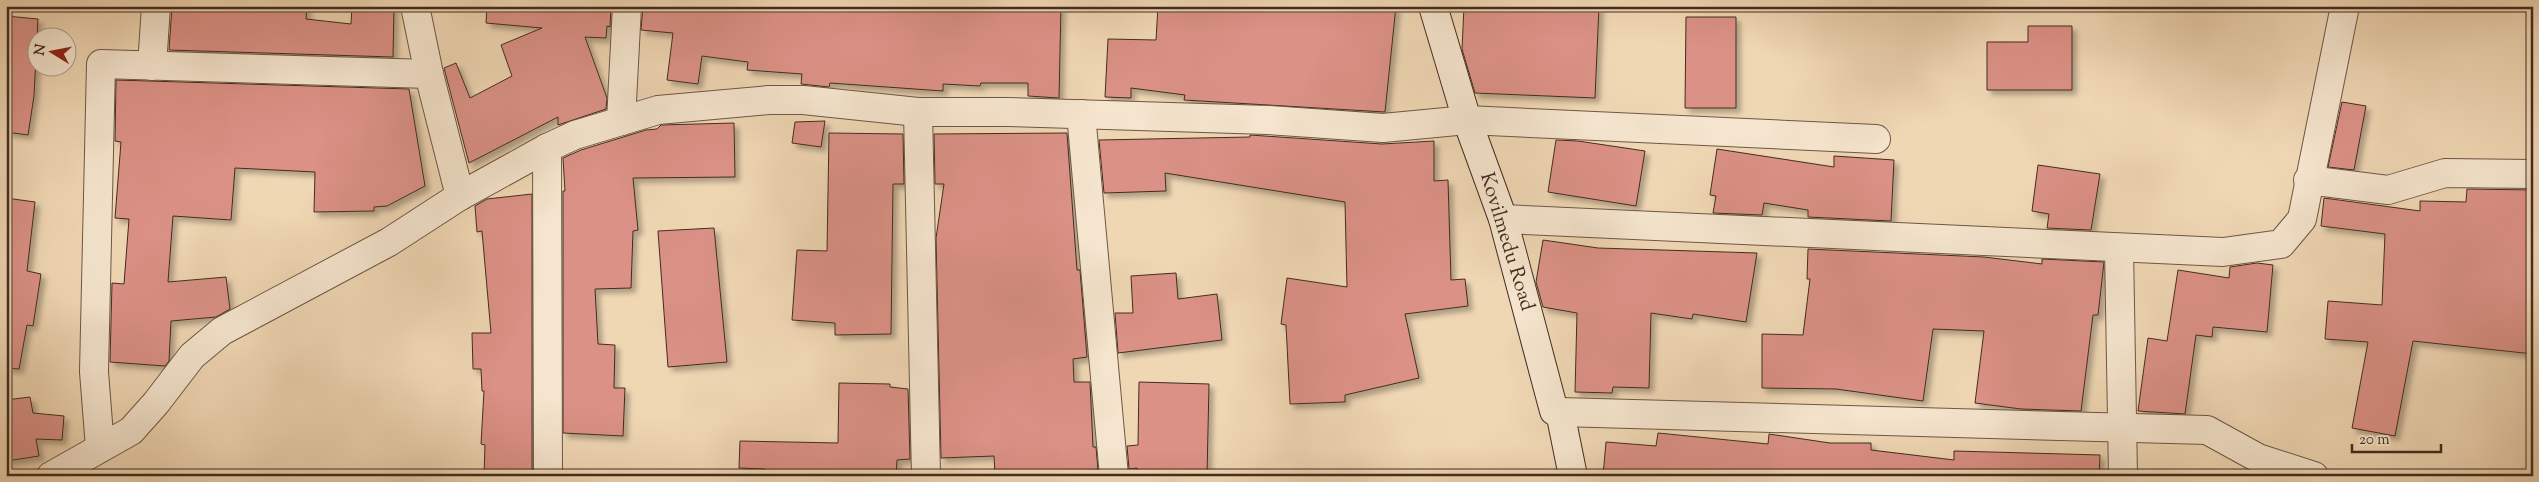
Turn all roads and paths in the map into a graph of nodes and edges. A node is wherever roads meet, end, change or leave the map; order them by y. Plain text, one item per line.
1 (156, 6) edge
2 (415, 6) edge
3 (627, 6) edge
4 (1433, 6) edge
5 (2345, 6) edge
6 (152, 66) junction
7 (429, 74) junction
8 (918, 112) junction
9 (1081, 114) junction
10 (1467, 120) junction
11 (621, 121) junction
12 (1876, 138) dead end
13 (547, 148) junction
14 (2533, 174) edge
15 (2308, 180) junction
16 (460, 196) junction
17 (1503, 219) junction
18 (2119, 248) junction
19 (1560, 412) junction
20 (2120, 428) junction
21 (100, 448) junction
22 (51, 476) edge
23 (548, 476) edge
24 (926, 476) edge
25 (1114, 476) edge
26 (1573, 476) edge
27 (2123, 476) edge
28 (2314, 476) edge

1 - 6 street
2 - 7 street
3 - 11 street
4 - 10 street, Kovilmedu Road
5 - 15 street
6 - 7 street
6 - 21 street
7 - 16 street
8 - 9 street
8 - 11 street
8 - 24 street
9 - 10 street
9 - 25 street
10 - 12 street
10 - 17 street, Kovilmedu Road
11 - 13 street
13 - 16 street
13 - 23 street
14 - 15 street
15 - 18 street
16 - 21 street
17 - 18 street
17 - 19 street, Kovilmedu Road
18 - 20 street
19 - 20 street
19 - 26 street, Kovilmedu Road
20 - 27 street
20 - 28 street
21 - 22 street

